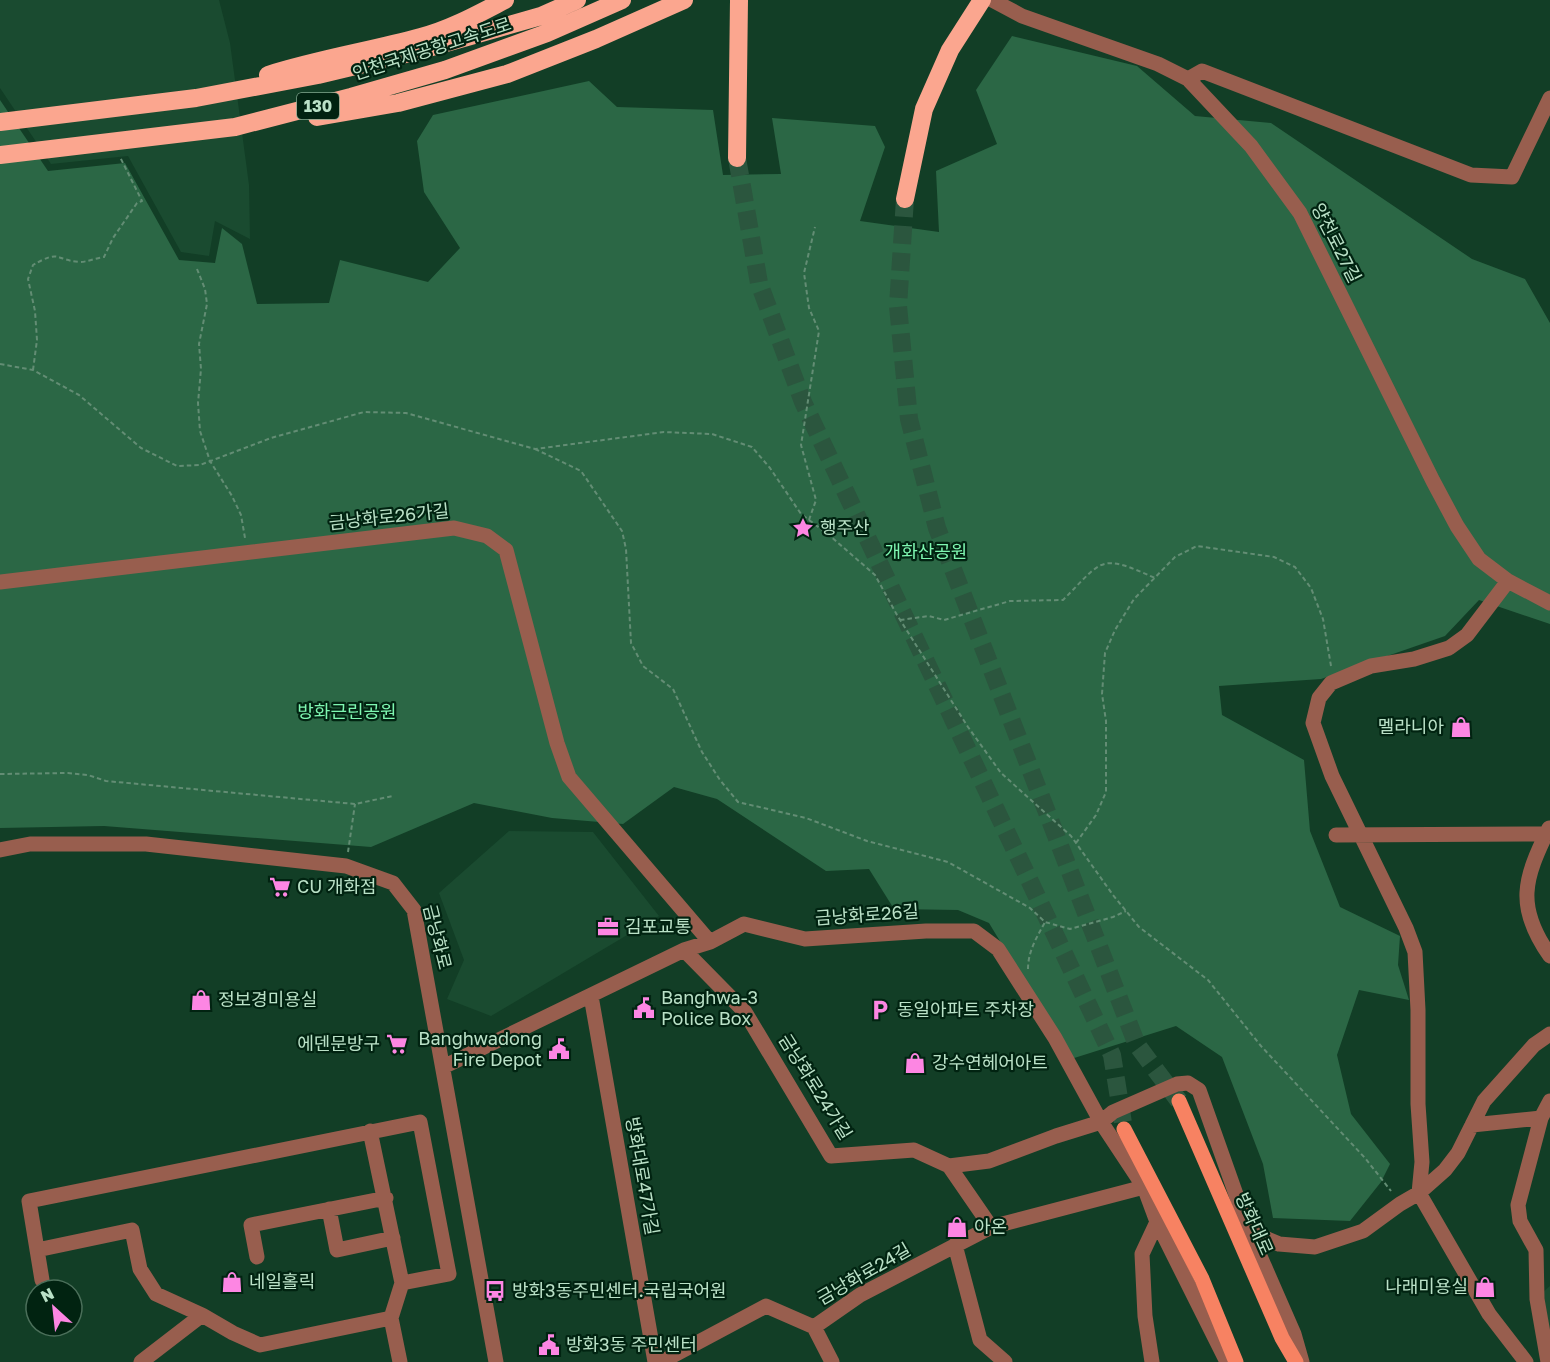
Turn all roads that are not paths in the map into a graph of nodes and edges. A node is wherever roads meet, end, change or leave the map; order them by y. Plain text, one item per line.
1 (505, 0) edge
2 (577, 0) edge
3 (622, 0) edge
4 (684, 0) edge
5 (739, 0) edge
6 (982, 0) edge
7 (992, 0) edge
8 (1188, 79) junction
9 (196, 98) junction
10 (1550, 98) edge
11 (0, 122) edge
12 (234, 127) junction
13 (0, 155) edge
14 (737, 158) tunnel mouth
15 (905, 199) tunnel mouth
16 (1508, 581) junction
17 (0, 582) edge
18 (1550, 603) edge
19 (1548, 829) edge
20 (1359, 833) junction
21 (1336, 835) dead end
22 (0, 850) edge
23 (710, 942) junction
24 (684, 950) junction
25 (1550, 956) edge
26 (591, 996) junction
27 (1549, 1037) edge
28 (443, 1067) junction
29 (1179, 1101) tunnel mouth
30 (1550, 1101) edge
31 (1541, 1118) junction
32 (1101, 1122) junction
33 (1472, 1125) junction
34 (1124, 1129) tunnel mouth
35 (370, 1131) junction
36 (949, 1166) junction
37 (1143, 1187) junction
38 (1419, 1193) junction
39 (386, 1198) junction
40 (329, 1209) junction
41 (1157, 1222) junction
42 (991, 1227) junction
43 (1249, 1231) junction
44 (393, 1238) junction
45 (955, 1245) junction
46 (37, 1250) junction
47 (257, 1257) dead end
48 (42, 1278) edge
49 (402, 1283) junction
50 (202, 1315) junction
51 (391, 1318) junction
52 (814, 1327) junction
53 (141, 1362) edge
54 (400, 1362) edge
55 (496, 1362) edge
56 (655, 1362) edge
57 (660, 1362) edge
58 (832, 1362) edge
59 (1005, 1362) edge
60 (1152, 1362) edge
61 (1227, 1362) edge
62 (1236, 1362) edge
63 (1296, 1362) edge
64 (1302, 1362) edge
65 (1526, 1362) edge
66 (1548, 1362) edge

1 - 9 highway
2 - 9 highway, 인천국제공항고속도로 / 130
3 - 12 highway, 인천국제공항고속도로 / 130
4 - 12 highway
5 - 14 highway
6 - 15 highway
7 - 8 street, 양천로27길
8 - 10 street
8 - 16 street, 양천로27길
9 - 11 highway, 인천국제공항고속도로 / 130
12 - 13 highway, 인천국제공항고속도로 / 130
16 - 18 street, 양천로27길
16 - 20 street
17 - 23 street, 금낭화로26가길
19 - 20 street
19 - 25 street
20 - 21 street
20 - 38 street
22 - 28 street, 금낭화로
23 - 24 street, 금낭화로26길
23 - 32 street, 금낭화로26길
24 - 26 street, 금낭화로26길
24 - 36 street, 금낭화로24가길
26 - 28 street, 금낭화로26길
26 - 56 street, 방화대로47가길
27 - 33 street
28 - 55 street, 금낭화로
29 - 63 main road, 방화대로
30 - 31 street
31 - 33 street
31 - 66 street
32 - 36 street
32 - 37 street, 금낭화로26길
32 - 43 street
33 - 38 street
34 - 62 main road
35 - 39 street
35 - 46 street
35 - 49 street
36 - 42 street
37 - 41 street, 금낭화로26길
37 - 42 street
38 - 43 street
38 - 65 street
39 - 40 street
39 - 44 street
40 - 44 street
40 - 47 street
41 - 60 street
41 - 61 street, 금낭화로26길
42 - 45 street, 금낭화로24길
43 - 64 street
44 - 49 street
45 - 52 street, 금낭화로24길
45 - 59 street
46 - 48 street
46 - 50 street
49 - 51 street
50 - 51 street
50 - 53 street
51 - 54 street
52 - 57 street, 금낭화로24길
52 - 58 street

